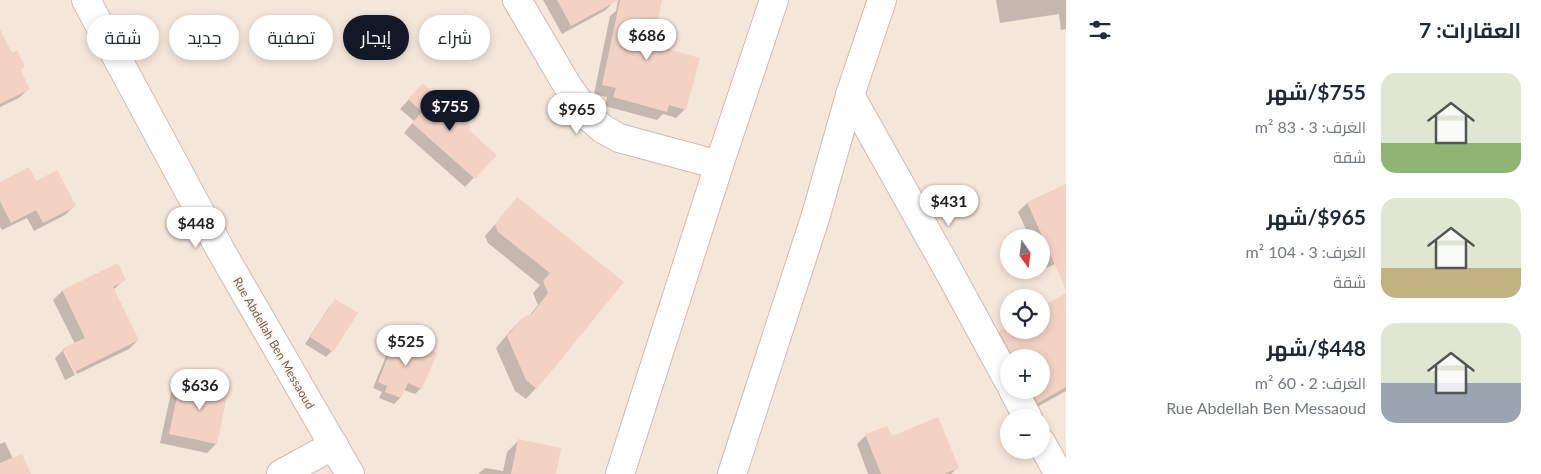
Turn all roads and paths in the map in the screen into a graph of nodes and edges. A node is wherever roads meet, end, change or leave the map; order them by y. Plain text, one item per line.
1 (86, 0) edge
2 (517, 0) edge
3 (774, 0) edge
4 (882, 0) edge
5 (850, 94) junction
6 (719, 165) junction
7 (1000, 365) edge
8 (334, 445) junction
9 (1050, 459) edge
10 (281, 474) edge
11 (350, 474) edge
12 (620, 474) edge
13 (732, 474) edge
14 (1058, 474) edge

1 - 8 street, Rue Abdellah Ben Messaoud
2 - 6 street
3 - 6 street
4 - 5 street
5 - 7 street
5 - 13 street
6 - 12 street
8 - 10 street
8 - 11 street, Rue Abdellah Ben Messaoud
9 - 14 street

